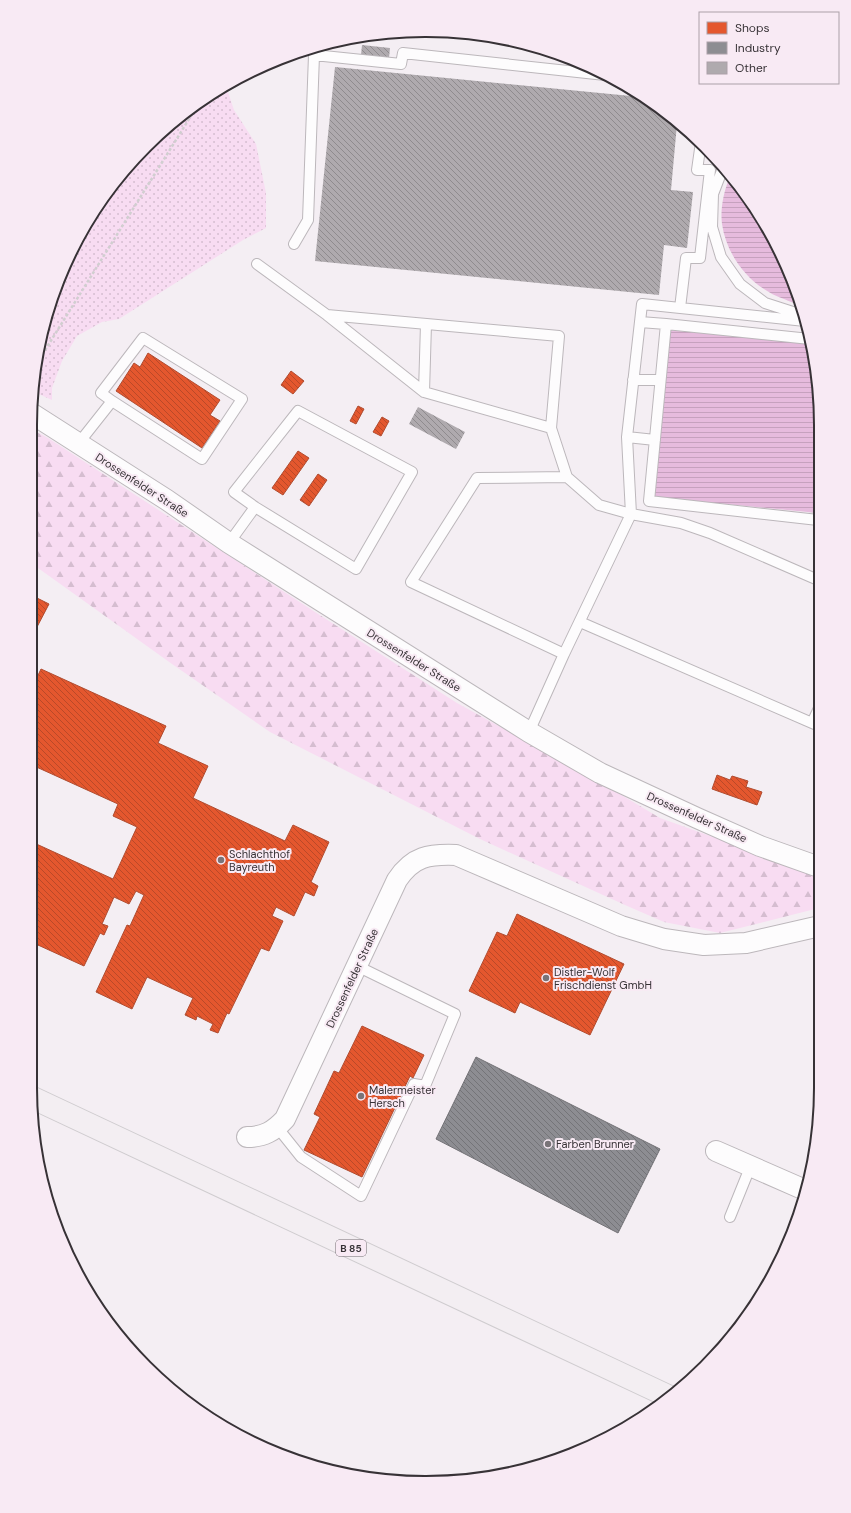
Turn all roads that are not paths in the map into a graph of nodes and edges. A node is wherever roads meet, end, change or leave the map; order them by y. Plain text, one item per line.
1 (588, 73) edge
2 (700, 151) edge
3 (721, 172) edge
4 (710, 194) junction
5 (294, 244) dead end
6 (256, 264) dead end
7 (680, 308) junction
8 (327, 315) junction
9 (798, 315) edge
10 (798, 316) edge
11 (779, 318) junction
12 (640, 322) junction
13 (426, 324) junction
14 (666, 324) junction
15 (777, 336) junction
16 (804, 339) edge
17 (633, 380) junction
18 (660, 380) junction
19 (424, 392) junction
20 (112, 401) junction
21 (37, 417) edge
22 (551, 428) junction
23 (627, 437) junction
24 (655, 440) junction
25 (78, 444) junction
26 (567, 477) junction
27 (255, 507) junction
28 (631, 514) junction
29 (814, 520) edge
30 (229, 543) junction
31 (814, 578) edge
32 (580, 622) junction
33 (564, 654) junction
34 (814, 724) edge
35 (529, 732) junction
36 (814, 865) edge
37 (814, 927) edge
38 (357, 966) junction
39 (37, 1100) edge
40 (277, 1127) junction
41 (247, 1136) dead end
42 (716, 1151) dead end
43 (751, 1166) junction
44 (801, 1188) edge
45 (730, 1217) dead end
46 (664, 1394) edge

1 - 5 lane
2 - 4 lane
3 - 4 lane
4 - 7 lane
4 - 9 lane
6 - 8 lane
7 - 11 lane
7 - 12 lane
8 - 13 lane
8 - 19 lane
10 - 11 lane
11 - 15 lane
12 - 14 lane
12 - 17 lane
13 - 19 lane
13 - 22 lane
14 - 15 lane
14 - 18 lane
15 - 16 lane
17 - 18 lane
17 - 23 lane
18 - 24 lane
19 - 22 lane
20 - 20 lane
20 - 25 lane
21 - 25 street, Drossenfelder Straße
22 - 26 lane
23 - 24 lane
23 - 28 lane
24 - 29 lane
25 - 30 street, Drossenfelder Straße
26 - 28 lane
26 - 33 lane
27 - 27 lane
27 - 30 lane
28 - 31 lane
28 - 32 lane
30 - 35 street, Drossenfelder Straße
32 - 33 lane
32 - 34 lane
33 - 35 lane
35 - 36 street, Drossenfelder Straße
37 - 38 street, Drossenfelder Straße
38 - 40 street, Drossenfelder Straße
38 - 40 lane
39 - 46 main road, B 85
40 - 41 street, Drossenfelder Straße
42 - 43 street
43 - 44 street
43 - 45 lane

